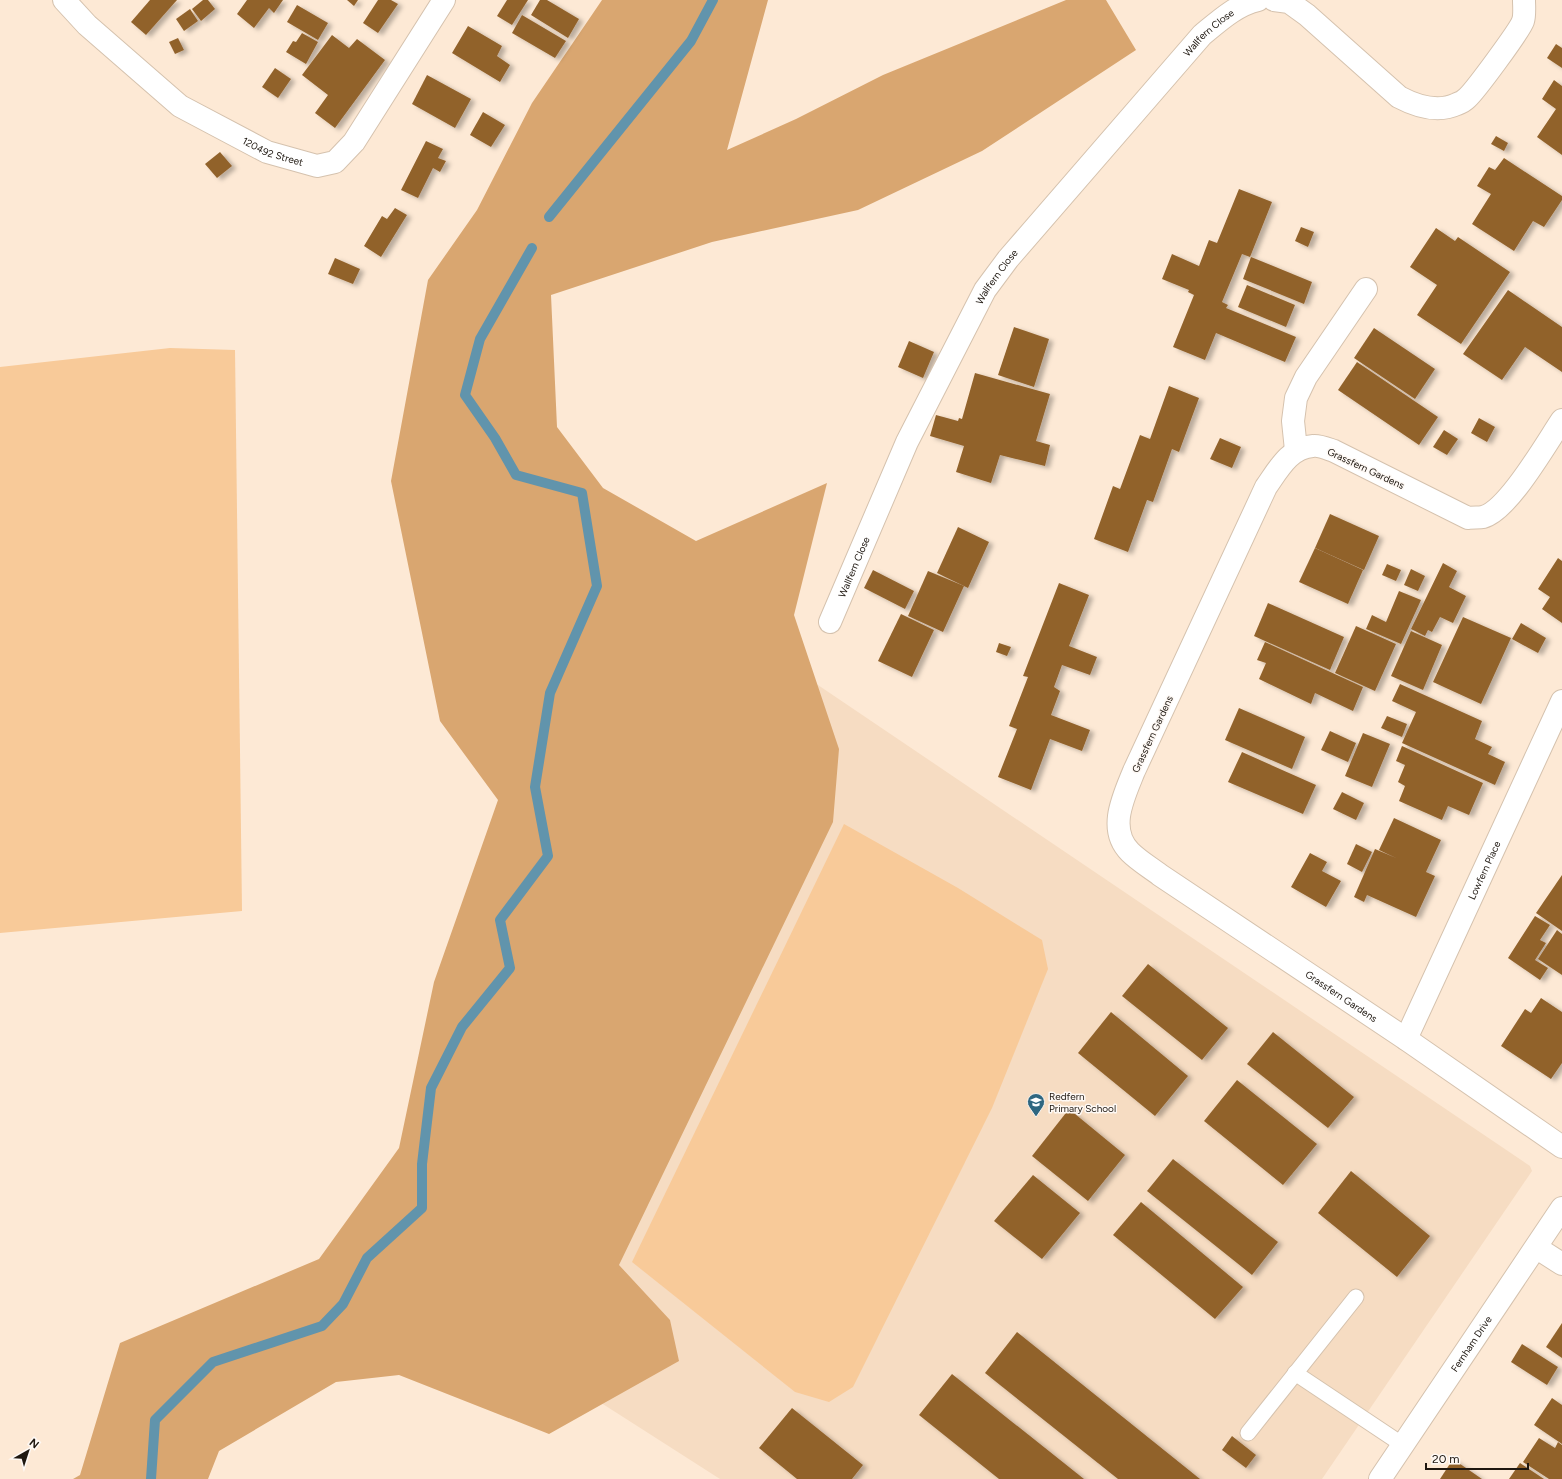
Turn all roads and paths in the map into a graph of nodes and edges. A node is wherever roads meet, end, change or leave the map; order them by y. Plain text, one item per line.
1 (64, 0) edge
2 (444, 0) edge
3 (1258, 0) edge
4 (1274, 0) edge
5 (1524, 0) edge
6 (1366, 289) dead end
7 (1562, 420) edge
8 (1296, 450) junction
9 (830, 622) dead end
10 (1562, 701) edge
11 (1406, 1039) junction
12 (1562, 1147) edge
13 (1562, 1208) edge
14 (1537, 1248) junction
15 (1562, 1264) edge
16 (1356, 1297) dead end
17 (1295, 1373) junction
18 (1248, 1433) dead end
19 (1403, 1445) junction
20 (1380, 1479) edge

1 - 2 street, 120492 Street
3 - 9 street, Wallfern Close
4 - 5 street
6 - 8 street
7 - 8 street, Grassfern Gardens
8 - 11 street, Grassfern Gardens
10 - 11 street, Lowfern Place
11 - 12 street, Grassfern Gardens
13 - 14 street, Fernham Drive
14 - 15 street
14 - 19 street, Fernham Drive
16 - 17 lane
17 - 18 lane
17 - 19 lane
19 - 20 street, Fernham Drive

